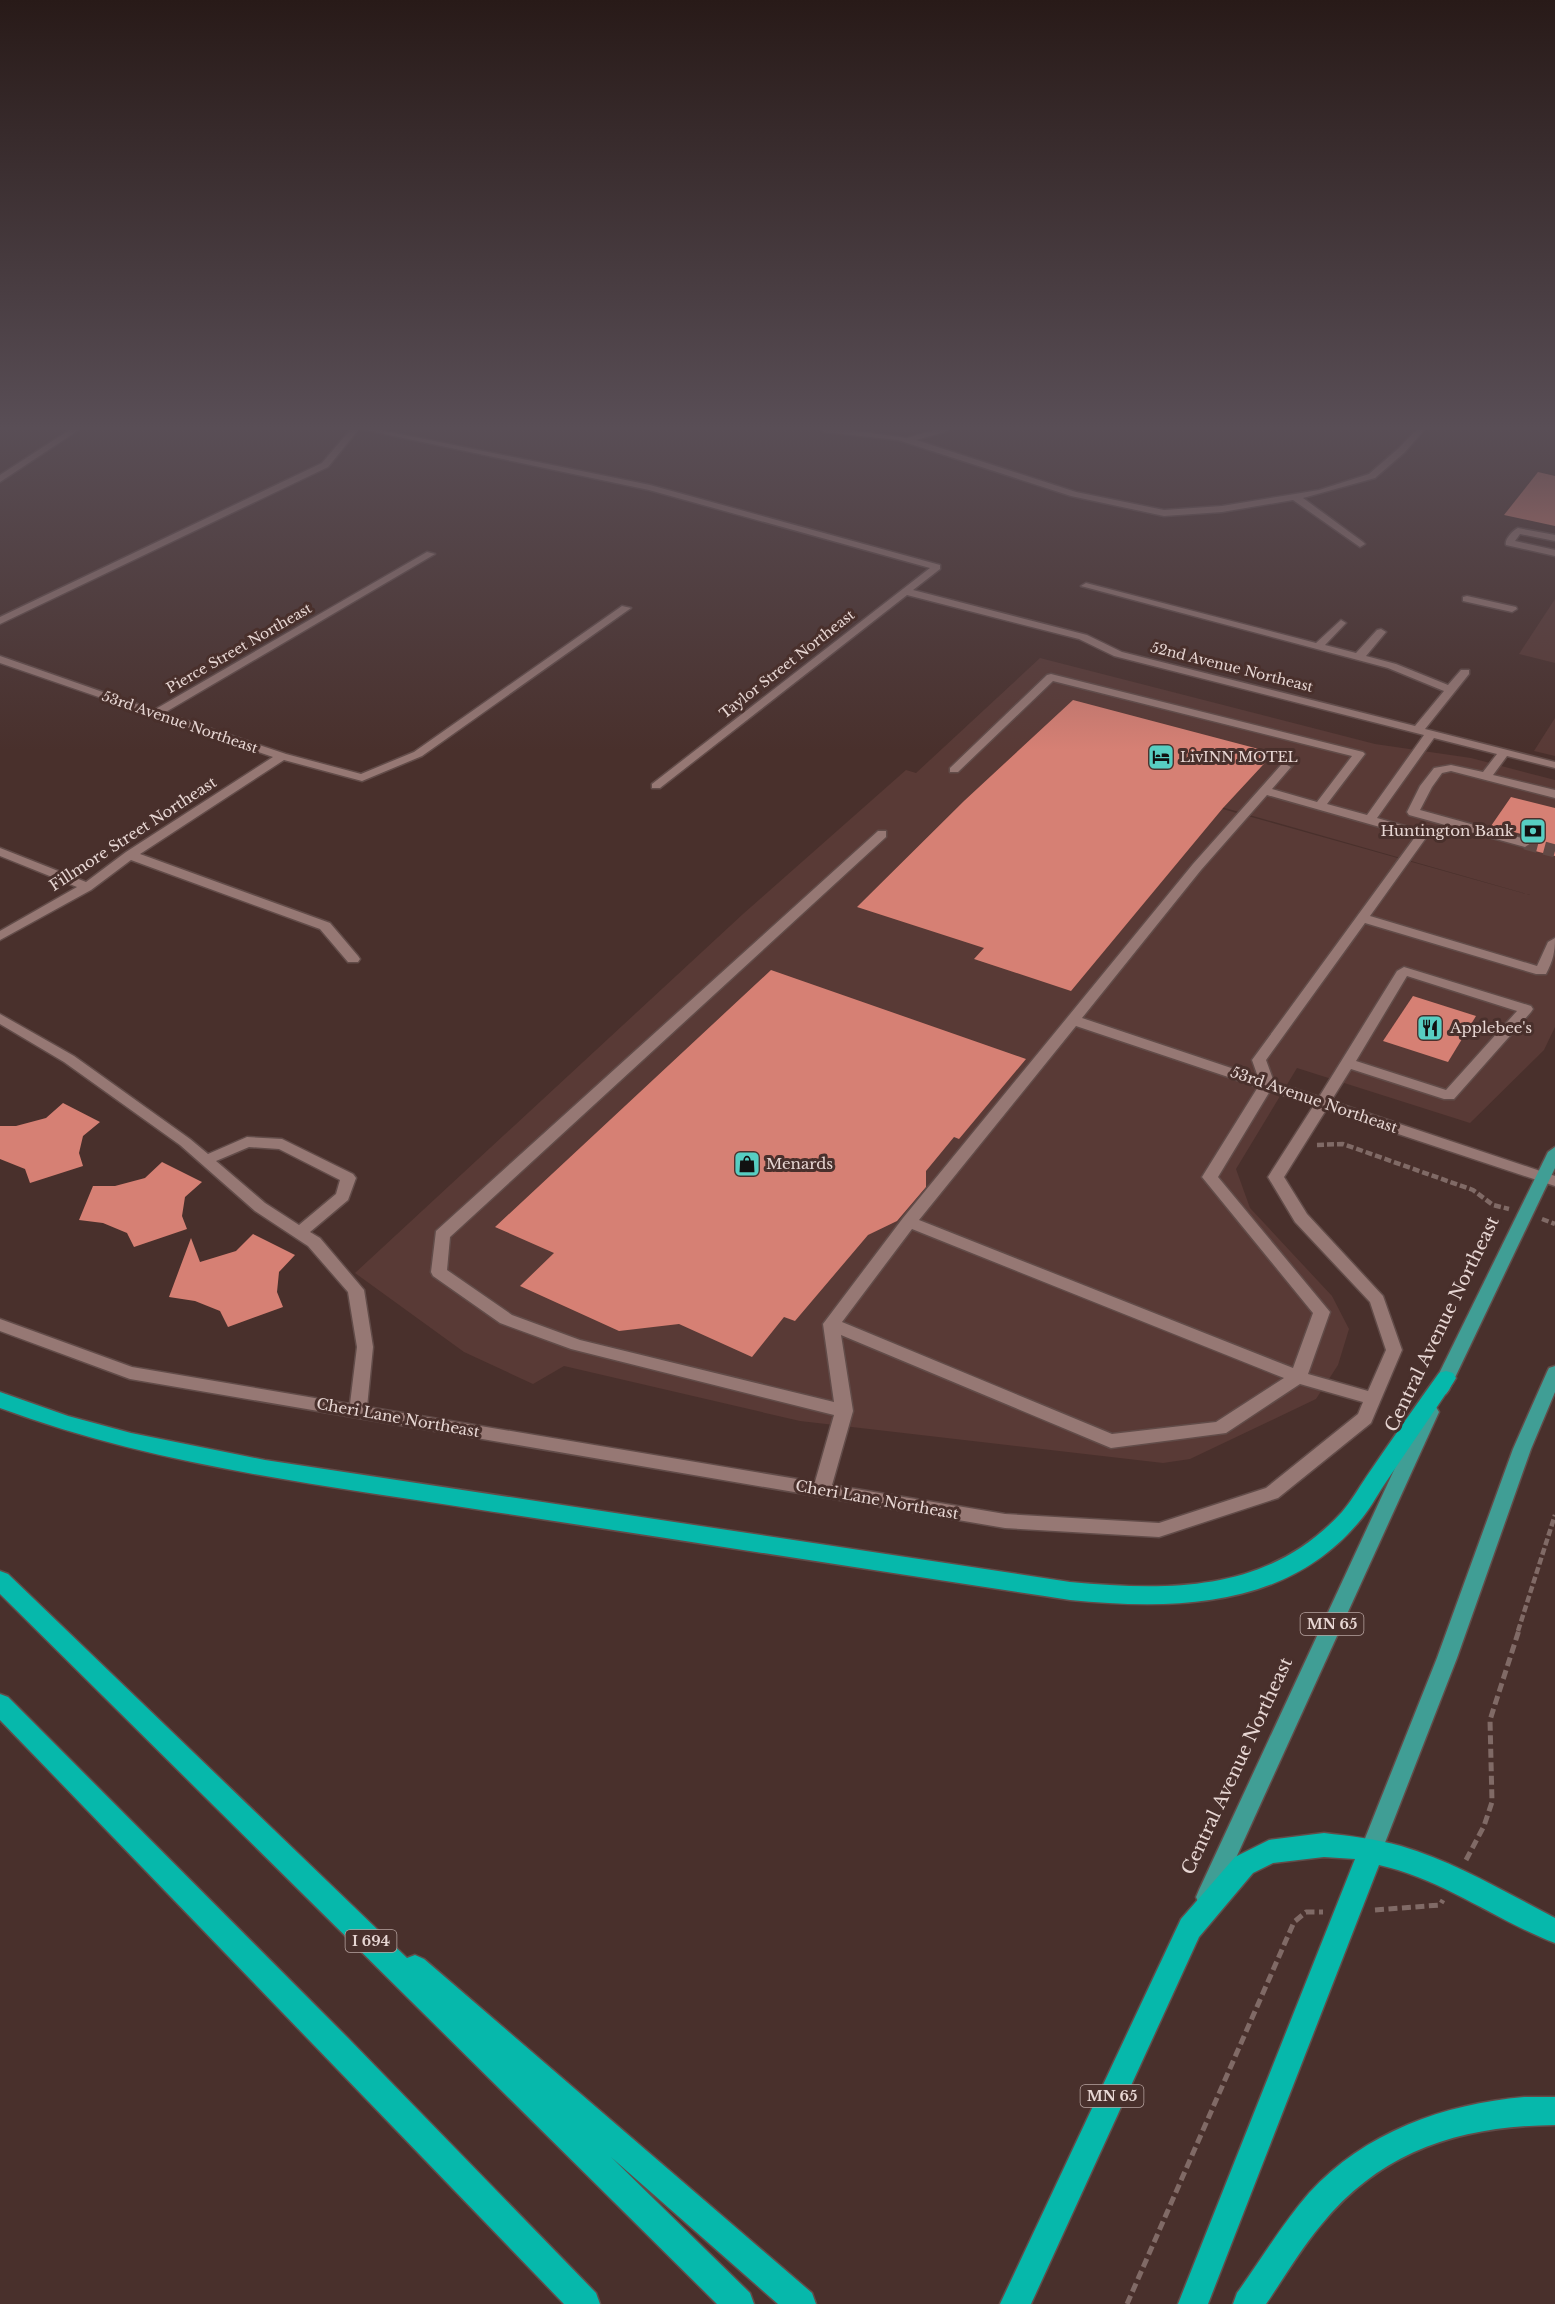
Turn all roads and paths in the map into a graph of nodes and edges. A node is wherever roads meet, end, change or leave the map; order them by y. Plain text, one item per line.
1 (176, 537) edge
2 (826, 537) edge
3 (1350, 537) edge
4 (1514, 537) edge
5 (1360, 544) dead end
6 (1555, 552) edge
7 (430, 554) dead end
8 (1086, 586) dead end
9 (904, 591) junction
10 (1467, 599) dead end
11 (626, 608) dead end
12 (1512, 609) dead end
13 (0, 621) edge
14 (1341, 623) dead end
15 (1381, 632) dead end
16 (1318, 647) junction
17 (1359, 657) junction
18 (0, 659) edge
19 (1465, 672) dead end
20 (1450, 690) junction
21 (155, 714) junction
22 (1418, 730) junction
23 (1431, 734) junction
24 (1306, 740) junction
25 (1504, 752) junction
26 (1296, 753) tunnel mouth
27 (282, 756) junction
28 (1555, 765) edge
29 (1285, 767) tunnel mouth
30 (954, 770) dead end
31 (1485, 777) junction
32 (656, 786) dead end
33 (1266, 791) junction
34 (1555, 794) edge
35 (1320, 806) junction
36 (1370, 820) junction
37 (882, 834) dead end
38 (1525, 843) tunnel mouth
39 (0, 852) edge
40 (130, 855) junction
41 (87, 887) junction
42 (1363, 918) junction
43 (0, 936) edge
44 (1555, 942) edge
45 (353, 959) dead end
46 (0, 1018) edge
47 (1073, 1020) junction
48 (1348, 1063) junction
49 (1267, 1083) junction
50 (1324, 1104) junction
51 (1300, 1140) junction
52 (1555, 1152) edge
53 (206, 1160) junction
54 (1549, 1179) edge
55 (1526, 1214) junction
56 (909, 1222) junction
57 (1555, 1224) edge
58 (299, 1233) junction
59 (831, 1324) junction
60 (0, 1325) edge
61 (1555, 1372) edge
62 (1298, 1377) junction
63 (1446, 1377) junction
64 (1372, 1399) junction
65 (0, 1400) edge
66 (358, 1411) junction
67 (844, 1411) junction
68 (822, 1490) junction
69 (1555, 1515) edge
70 (0, 1580) edge
71 (0, 1704) edge
72 (253, 1827) junction
73 (1371, 1851) junction
74 (1455, 1880) junction
75 (1348, 1911) junction
76 (1190, 1928) junction
77 (1555, 1931) edge
78 (1555, 2111) edge
79 (1033, 2264) junction
80 (585, 2304) edge
81 (739, 2304) edge
82 (801, 2304) edge
83 (1011, 2304) edge
84 (1015, 2304) edge
85 (1127, 2304) edge
86 (1192, 2304) edge
87 (1248, 2304) edge

1 - 13 street
2 - 9 street, Taylor Street Northeast
3 - 5 street
4 - 6 street
7 - 21 street, Pierce Street Northeast
8 - 16 street
9 - 22 street, 52nd Avenue Northeast
9 - 32 street, Taylor Street Northeast
10 - 12 street
11 - 27 street, 53rd Avenue Northeast
14 - 16 street
15 - 17 street
16 - 17 street
17 - 20 street
18 - 21 street, 53rd Avenue Northeast
19 - 20 street
20 - 22 street
21 - 27 street, 53rd Avenue Northeast
22 - 23 street, 52nd Avenue Northeast
23 - 25 street, 52nd Avenue Northeast
23 - 36 street
24 - 26 street
24 - 30 street
24 - 35 street
25 - 28 street, 52nd Avenue Northeast
25 - 31 street
27 - 40 street, Fillmore Street Northeast
29 - 33 street
31 - 34 street
31 - 38 street
33 - 35 street
33 - 47 street
35 - 36 street
36 - 42 street
37 - 67 street
39 - 41 street
40 - 41 street, Fillmore Street Northeast
40 - 45 street
41 - 43 street, Fillmore Street Northeast
42 - 44 street
42 - 49 street
46 - 53 street
47 - 49 street, 53rd Avenue Northeast
47 - 56 street
48 - 48 street, Cheri Lane Northeast
48 - 50 street, Cheri Lane Northeast
49 - 50 street, 53rd Avenue Northeast
49 - 62 street
50 - 51 street, Cheri Lane Northeast
50 - 54 street, 53rd Avenue Northeast
51 - 55 path
51 - 64 street, Cheri Lane Northeast
52 - 54 main road, Central Avenue Northeast / MN 65
53 - 58 street
53 - 58 street
54 - 55 main road, Central Avenue Northeast / MN 65
55 - 57 path
55 - 63 main road, Central Avenue Northeast / MN 65
56 - 59 street
56 - 62 street
58 - 66 street
59 - 62 street
59 - 67 street
60 - 66 street, Cheri Lane Northeast
61 - 73 main road
62 - 64 street
63 - 65 highway
63 - 76 main road, Central Avenue Northeast / MN 65
64 - 68 street, Cheri Lane Northeast
66 - 68 street, Cheri Lane Northeast
67 - 68 street
69 - 74 path
70 - 72 highway, I 694
71 - 80 highway
72 - 81 highway, I 694
72 - 82 highway
73 - 74 highway
73 - 75 highway
73 - 76 highway
74 - 75 path
74 - 77 highway
75 - 85 path
75 - 86 highway
76 - 79 highway, Central Avenue Northeast / MN 65
78 - 87 highway
79 - 83 highway
79 - 84 highway, Central Avenue Northeast / MN 65

